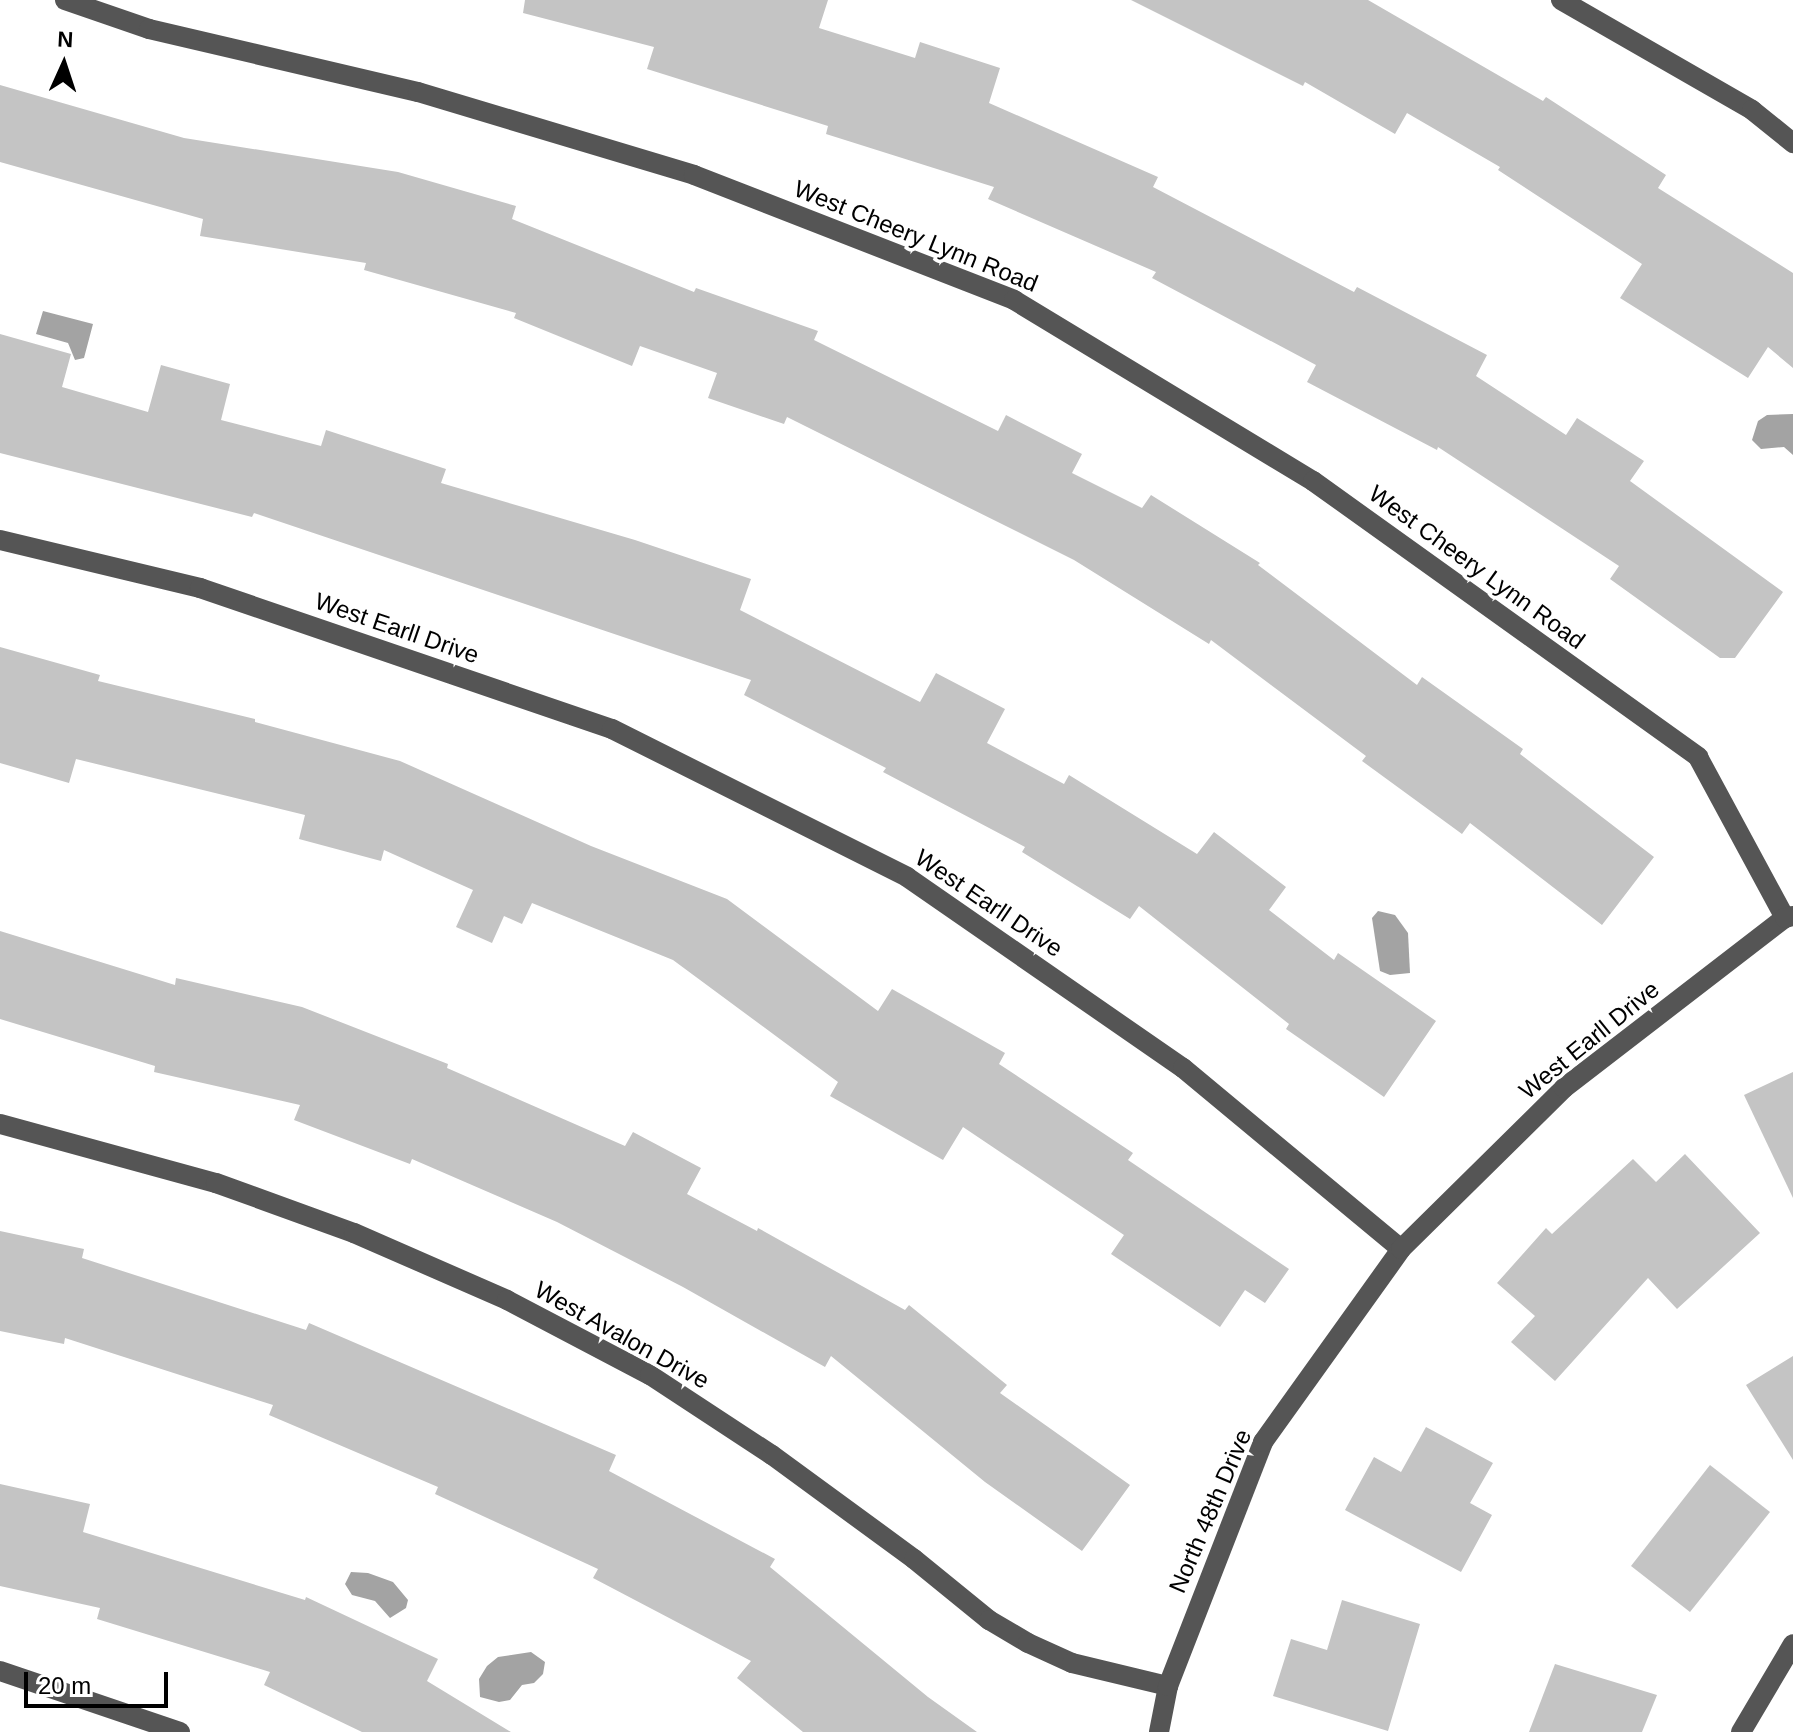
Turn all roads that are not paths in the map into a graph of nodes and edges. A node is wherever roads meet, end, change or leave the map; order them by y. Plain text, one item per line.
1 (65, 0) edge
2 (1561, 0) edge
3 (1793, 143) edge
4 (0, 540) edge
5 (1789, 917) edge
6 (0, 1124) edge
7 (1401, 1249) junction
8 (1793, 1644) edge
9 (0, 1671) edge
10 (1168, 1686) junction
11 (180, 1732) edge
12 (1159, 1732) edge
13 (1741, 1732) edge

1 - 5 street, West Cheery Lynn Road
2 - 3 street
4 - 7 street, West Earll Drive
5 - 7 street, West Earll Drive
6 - 10 street, West Avalon Drive
7 - 10 street, North 48th Drive
8 - 13 street
9 - 11 street
10 - 12 street, North 48th Drive

